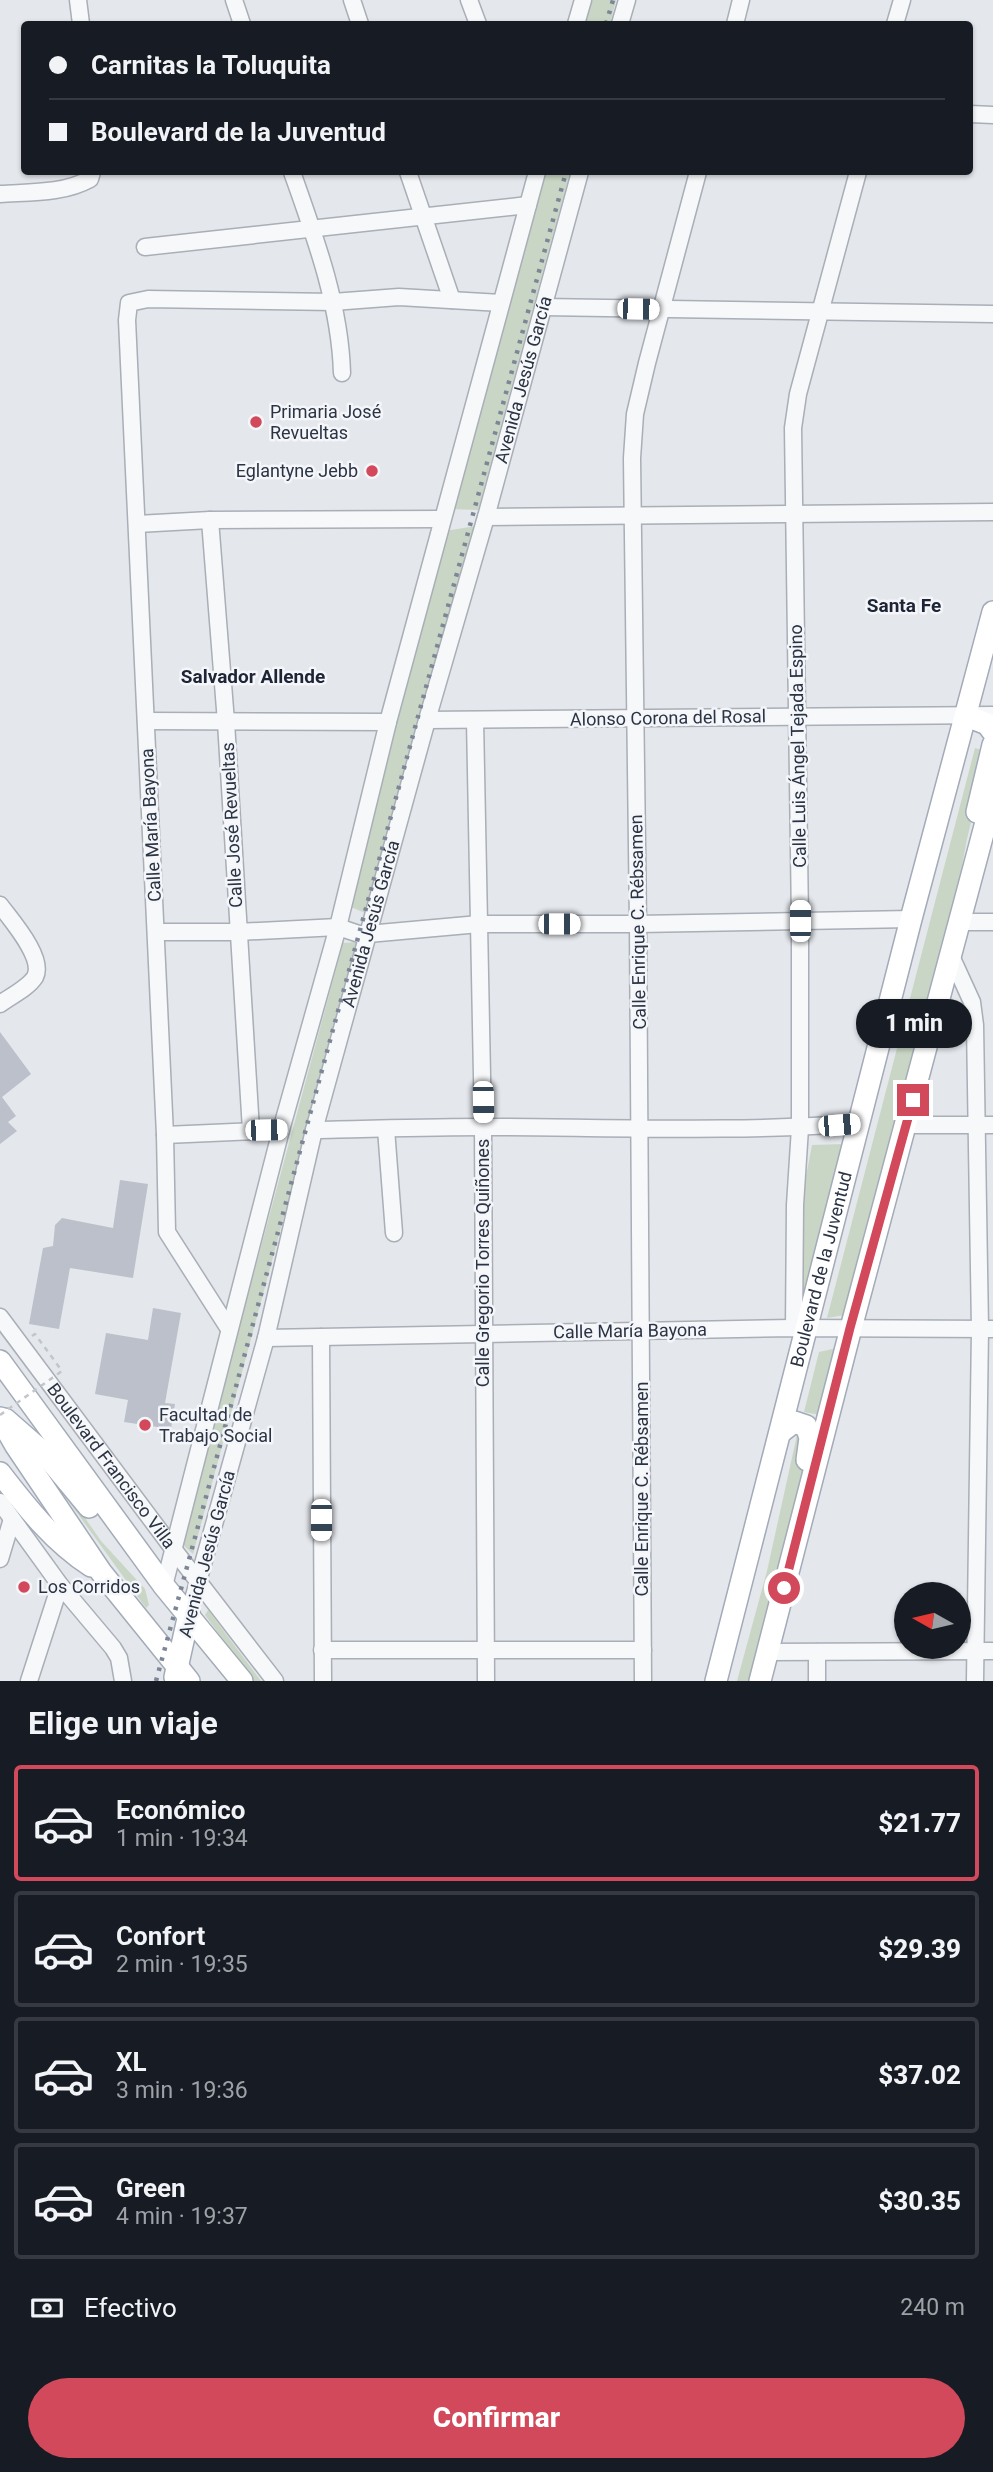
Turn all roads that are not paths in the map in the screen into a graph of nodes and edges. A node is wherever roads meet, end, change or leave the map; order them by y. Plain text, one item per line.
1 (78, 0) edge
2 (234, 0) edge
3 (352, 0) edge
4 (470, 0) edge
5 (583, 0) edge
6 (627, 0) edge
7 (741, 0) edge
8 (902, 0) edge
9 (81, 21) edge
10 (241, 21) edge
11 (359, 21) edge
12 (477, 21) edge
13 (577, 21) edge
14 (621, 21) edge
15 (736, 21) edge
16 (896, 21) edge
17 (973, 114) edge
18 (993, 115) edge
19 (91, 175) edge
20 (293, 175) edge
21 (409, 175) edge
22 (534, 175) edge
23 (579, 175) edge
24 (697, 175) edge
25 (857, 175) edge
26 (0, 194) edge
27 (528, 205) junction
28 (422, 218) junction
29 (312, 230) junction
30 (145, 247) dead end
31 (452, 300) junction
32 (333, 302) junction
33 (501, 303) junction
34 (543, 307) junction
35 (662, 309) junction
36 (822, 311) junction
37 (993, 314) edge
38 (342, 373) dead end
39 (993, 512) edge
40 (794, 514) junction
41 (632, 515) junction
42 (486, 517) junction
43 (441, 519) junction
44 (210, 520) junction
45 (137, 524) junction
46 (993, 612) edge
47 (993, 715) edge
48 (967, 716) junction
49 (799, 717) junction
50 (635, 719) junction
51 (427, 720) junction
52 (475, 720) junction
53 (146, 722) junction
54 (226, 722) junction
55 (388, 722) junction
56 (993, 732) edge
57 (993, 745) edge
58 (993, 796) edge
59 (973, 873) junction
60 (0, 905) edge
61 (911, 919) junction
62 (800, 921) junction
63 (960, 922) junction
64 (993, 922) edge
65 (480, 924) junction
66 (638, 924) junction
67 (338, 927) junction
68 (156, 932) junction
69 (239, 932) junction
70 (368, 934) junction
71 (951, 956) junction
72 (0, 1004) edge
73 (859, 1123) junction
74 (906, 1125) junction
75 (986, 1125) edge
76 (483, 1127) junction
77 (800, 1128) junction
78 (386, 1129) junction
79 (639, 1129) junction
80 (251, 1130) junction
81 (281, 1130) junction
82 (314, 1130) junction
83 (166, 1135) junction
84 (394, 1233) dead end
85 (0, 1317) edge
86 (801, 1328) junction
87 (850, 1328) junction
88 (229, 1329) junction
89 (987, 1329) edge
90 (640, 1331) junction
91 (483, 1334) junction
92 (321, 1337) junction
93 (266, 1338) junction
94 (1, 1361) edge
95 (0, 1416) edge
96 (781, 1432) junction
97 (0, 1473) edge
98 (0, 1502) edge
99 (12, 1519) junction
100 (174, 1550) junction
101 (0, 1559) edge
102 (790, 1566) junction
103 (101, 1572) junction
104 (199, 1583) junction
105 (60, 1584) junction
106 (164, 1586) junction
107 (189, 1614) junction
108 (322, 1650) junction
109 (643, 1650) junction
110 (486, 1651) junction
111 (975, 1651) junction
112 (993, 1651) edge
113 (817, 1652) junction
114 (767, 1653) junction
115 (122, 1675) edge
116 (180, 1676) edge
117 (29, 1681) edge
118 (242, 1681) edge
119 (275, 1681) edge
120 (323, 1681) edge
121 (486, 1681) edge
122 (643, 1681) edge
123 (716, 1681) edge
124 (760, 1681) edge
125 (817, 1681) edge
126 (975, 1681) edge

1 - 9 street
2 - 10 street
3 - 11 street
4 - 12 street
5 - 13 street
6 - 14 street
7 - 15 street
8 - 16 street
17 - 18 street
19 - 26 street
20 - 29 street
21 - 28 street
22 - 27 street, Avenida Jesús García
23 - 34 street, Avenida Jesús García
24 - 35 street, Calle Enrique C. Rébsamen
25 - 36 street, Calle Luis Ángel Tejada Espino
27 - 28 street
27 - 33 street, Avenida Jesús García
28 - 29 street
28 - 31 street
29 - 30 street
29 - 32 street
31 - 32 street
31 - 33 street
32 - 38 street
32 - 45 street, Calle María Bayona
33 - 43 street, Avenida Jesús García
34 - 35 street
34 - 42 street, Avenida Jesús García
35 - 36 street
35 - 41 street, Calle Enrique C. Rébsamen
36 - 37 street
36 - 40 street, Calle Luis Ángel Tejada Espino
39 - 40 street
40 - 41 street
40 - 49 street, Calle Luis Ángel Tejada Espino
41 - 42 street
41 - 50 street, Calle Enrique C. Rébsamen
42 - 51 street, Avenida Jesús García
43 - 44 street
43 - 55 street, Avenida Jesús García
44 - 45 street
44 - 54 street, Calle José Revueltas
45 - 53 street, Calle María Bayona
46 - 48 main road, Boulevard de la Juventud
47 - 48 street, Alonso Corona del Rosal
48 - 49 street, Alonso Corona del Rosal
48 - 56 main road
48 - 61 main road, Boulevard de la Juventud
49 - 50 street, Alonso Corona del Rosal
49 - 62 street, Calle Luis Ángel Tejada Espino
50 - 52 street, Alonso Corona del Rosal
50 - 66 street, Calle Enrique C. Rébsamen
51 - 52 street, Alonso Corona del Rosal
51 - 70 street, Avenida Jesús García
52 - 65 street, Calle Gregorio Torres Quiñones
53 - 54 street
53 - 68 street, Calle María Bayona
54 - 55 street
54 - 69 street, Calle José Revueltas
55 - 67 street, Avenida Jesús García
57 - 59 main road
58 - 59 main road
59 - 63 main road
60 - 72 street
61 - 62 street
61 - 73 main road, Boulevard de la Juventud
62 - 66 street
62 - 77 street, Calle Luis Ángel Tejada Espino
63 - 64 street
63 - 71 main road
65 - 66 street
65 - 70 street
65 - 76 street, Calle Gregorio Torres Quiñones
66 - 79 street, Calle Enrique C. Rébsamen
67 - 69 street
67 - 70 street
67 - 81 street, Avenida Jesús García
68 - 69 street
68 - 83 street, Calle María Bayona
69 - 80 street, Calle José Revueltas
70 - 82 street, Avenida Jesús García
71 - 74 main road
71 - 75 street
73 - 77 street
73 - 86 main road, Boulevard de la Juventud
74 - 75 street
74 - 87 main road
75 - 89 street
76 - 78 street
76 - 79 street
76 - 91 street, Calle Gregorio Torres Quiñones
77 - 79 street
77 - 86 street, Calle Luis Ángel Tejada Espino
78 - 82 street
78 - 84 street
79 - 90 street, Calle Enrique C. Rébsamen
80 - 81 street
80 - 83 street
81 - 88 street, Avenida Jesús García
82 - 93 street, Avenida Jesús García
83 - 88 street, Calle María Bayona
85 - 100 street, Boulevard Francisco Villa
86 - 87 street, Calle María Bayona
86 - 90 street, Calle María Bayona
86 - 96 main road, Boulevard de la Juventud
87 - 89 street, Calle María Bayona
87 - 102 main road
88 - 100 street, Avenida Jesús García
89 - 111 street
90 - 91 street, Calle María Bayona
90 - 109 street, Calle Enrique C. Rébsamen
91 - 92 street, Calle María Bayona
91 - 110 street, Calle Gregorio Torres Quiñones
92 - 93 street, Calle María Bayona
92 - 108 street
93 - 104 street, Avenida Jesús García
94 - 106 main road, Boulevard Francisco Villa
95 - 103 main road
95 - 106 main road
96 - 102 main road
96 - 123 main road, Boulevard de la Juventud
97 - 103 main road
98 - 99 street
99 - 101 street
99 - 105 street
100 - 104 street, Boulevard Francisco Villa
100 - 106 street, Avenida Jesús García
102 - 114 main road
103 - 116 main road
104 - 107 street, Avenida Jesús García
104 - 119 street, Boulevard Francisco Villa
105 - 115 street
105 - 117 street
106 - 107 main road, Boulevard Francisco Villa
107 - 116 main road, Avenida Jesús García
107 - 118 main road, Boulevard Francisco Villa
108 - 110 street
108 - 120 street
109 - 110 street
109 - 122 street, Calle Enrique C. Rébsamen
110 - 121 street, Calle Gregorio Torres Quiñones
111 - 112 street
111 - 113 street
111 - 126 street
113 - 114 street
113 - 125 street
114 - 124 main road

